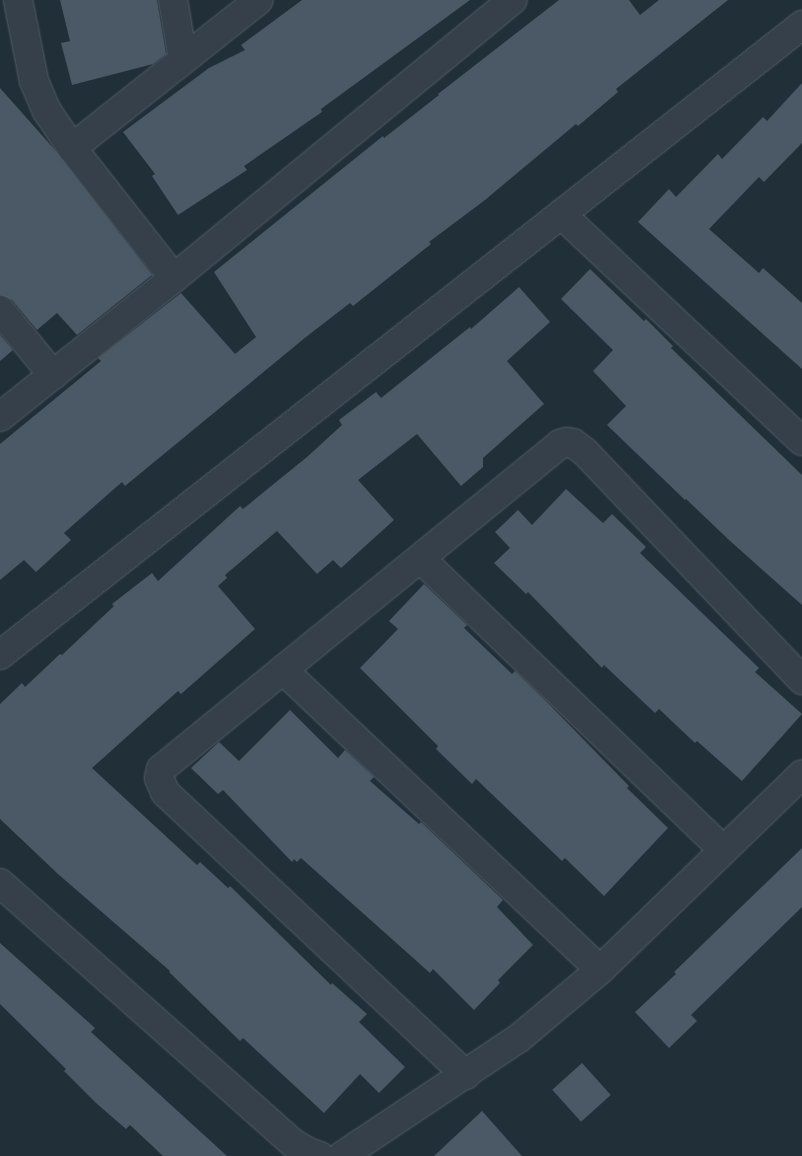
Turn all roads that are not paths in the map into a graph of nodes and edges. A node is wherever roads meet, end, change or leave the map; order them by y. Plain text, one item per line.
1 (18, 0) edge
2 (172, 0) edge
3 (259, 0) edge
4 (512, 0) edge
5 (802, 25) edge
6 (183, 60) junction
7 (72, 148) junction
8 (561, 214) junction
9 (174, 278) junction
10 (0, 310) edge
11 (53, 375) junction
12 (0, 417) edge
13 (802, 441) edge
14 (422, 559) junction
15 (0, 655) edge
16 (283, 670) junction
17 (802, 680) edge
18 (802, 774) edge
19 (723, 850) junction
20 (0, 883) edge
21 (600, 970) junction
22 (466, 1076) junction
23 (320, 1156) edge
24 (342, 1156) edge

1 - 7 street
2 - 6 street
3 - 6 street
4 - 9 street
5 - 8 street
6 - 7 street
7 - 9 street
8 - 13 street
8 - 15 street
9 - 11 street
10 - 11 street
11 - 12 street
14 - 16 street
14 - 17 street
14 - 19 street
16 - 21 street
16 - 22 street
18 - 19 street
19 - 21 street
20 - 23 street
21 - 22 street
22 - 24 street

